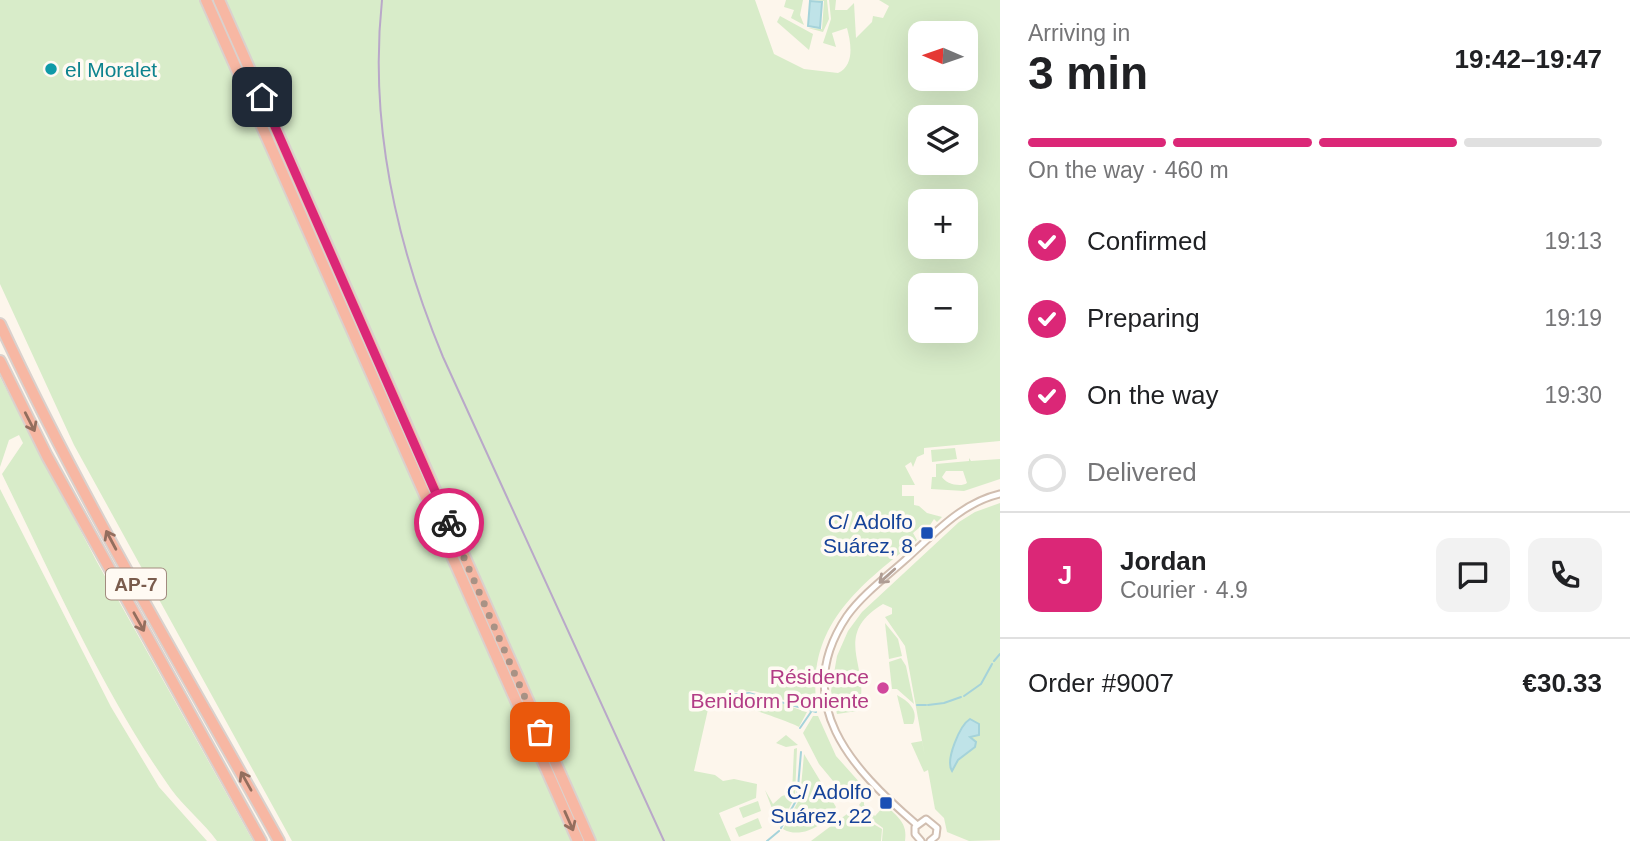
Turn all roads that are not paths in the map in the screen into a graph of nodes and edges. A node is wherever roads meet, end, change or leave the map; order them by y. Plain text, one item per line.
1 (205, 0) edge
2 (222, 0) edge
3 (0, 324) edge
4 (0, 361) edge
5 (1000, 494) edge
6 (916, 824) junction
7 (917, 840) edge
8 (933, 840) edge
9 (261, 841) edge
10 (279, 841) edge
11 (578, 841) edge
12 (590, 841) edge

1 -> 11 highway
2 - 12 highway
10 -> 3 highway, AP-7
4 -> 9 highway, AP-7
5 -> 6 street
6 - 7 street
6 - 8 street

